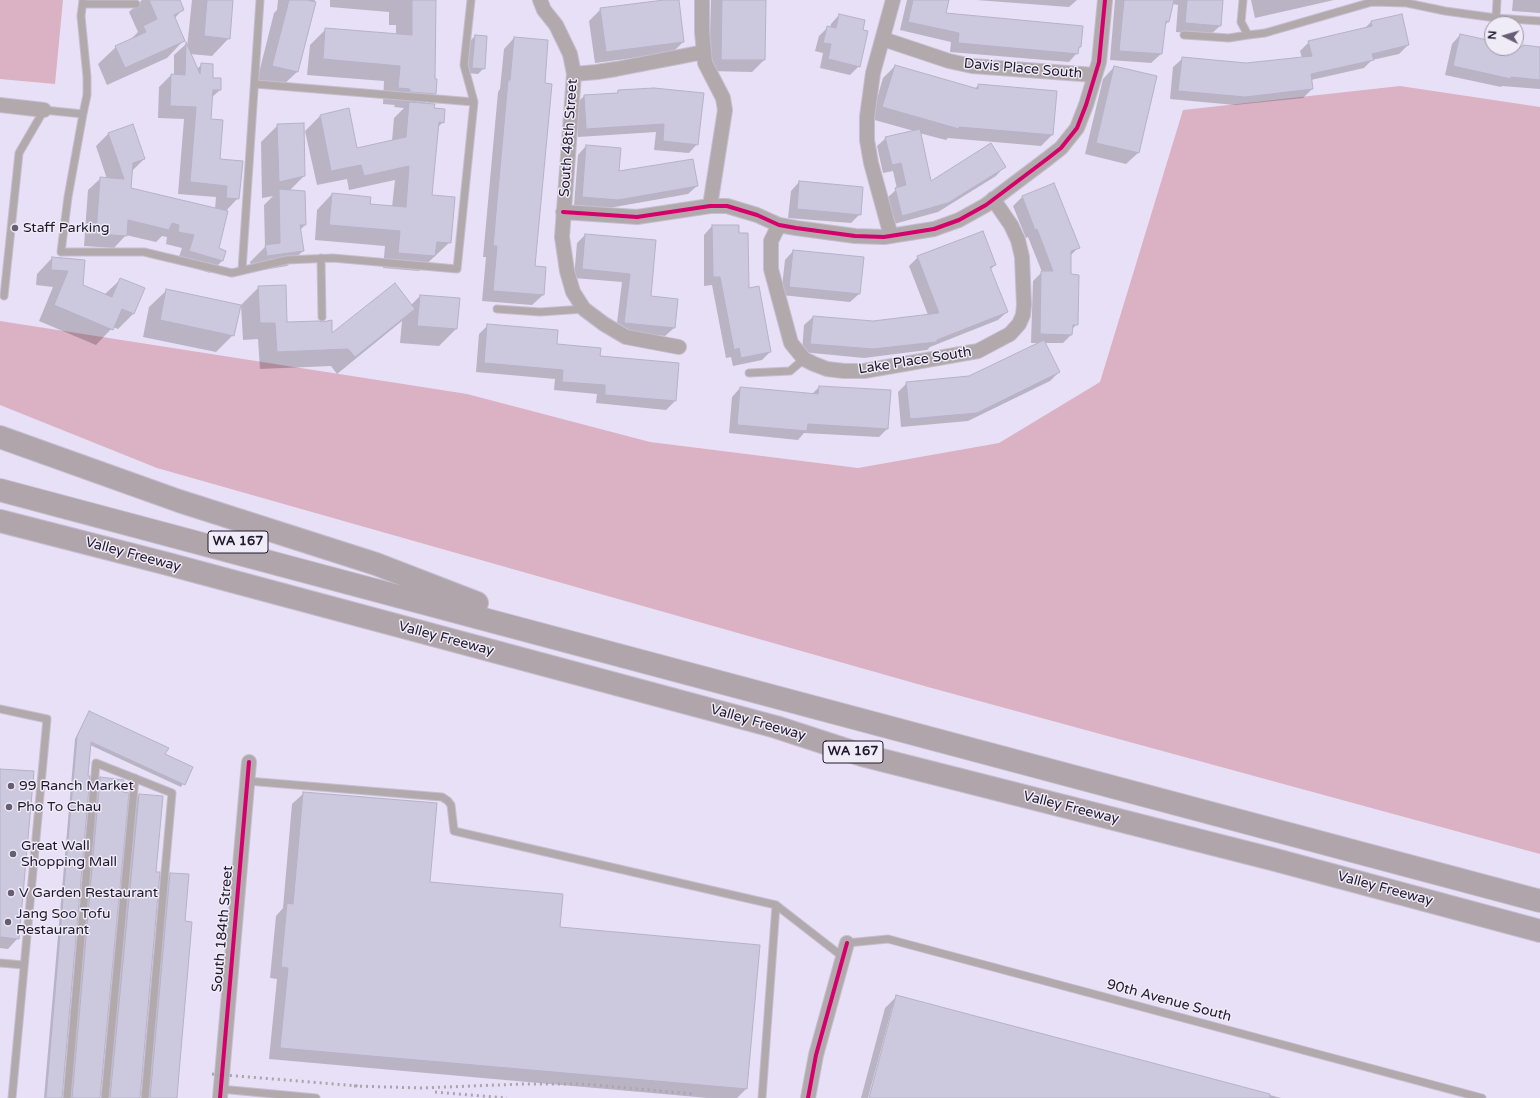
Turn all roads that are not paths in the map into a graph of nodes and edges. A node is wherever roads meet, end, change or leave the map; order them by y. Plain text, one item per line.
1 (260, 0) edge
2 (471, 0) edge
3 (540, 0) edge
4 (702, 0) edge
5 (893, 0) edge
6 (1105, 0) edge
7 (1243, 0) edge
8 (1497, 0) edge
9 (83, 2) edge
10 (136, 4) dead end
11 (1484, 16) edge
12 (1496, 16) edge
13 (1524, 20) edge
14 (1540, 21) edge
15 (1184, 35) dead end
16 (1248, 35) junction
17 (883, 39) junction
18 (704, 52) junction
19 (574, 74) junction
20 (1095, 75) junction
21 (255, 84) junction
22 (474, 102) junction
23 (0, 105) edge
24 (44, 110) junction
25 (83, 114) junction
26 (993, 199) junction
27 (710, 206) junction
28 (563, 212) junction
29 (779, 225) junction
30 (891, 236) junction
31 (321, 258) junction
32 (242, 270) junction
33 (4, 296) dead end
34 (497, 309) dead end
35 (584, 309) junction
36 (322, 317) dead end
37 (679, 347) dead end
38 (804, 359) junction
39 (749, 373) dead end
40 (0, 437) edge
41 (0, 478) edge
42 (0, 490) edge
43 (0, 521) edge
44 (477, 603) junction
45 (0, 709) edge
46 (249, 762) dead end
47 (135, 778) junction
48 (247, 781) junction
49 (1540, 888) edge
50 (1540, 901) edge
51 (776, 905) junction
52 (1540, 931) edge
53 (847, 943) joint
54 (843, 957) junction
55 (0, 963) edge
56 (24, 965) junction
57 (220, 1094) edge
58 (294, 1097) edge
59 (12, 1098) edge
60 (67, 1098) edge
61 (105, 1098) edge
62 (145, 1098) edge
63 (316, 1098) edge
64 (762, 1098) edge
65 (808, 1098) edge
66 (1482, 1098) edge

1 - 21 lane
2 - 22 lane
3 - 19 street, South 48th Street
4 - 18 street
5 - 17 street
6 - 20 street
7 - 16 lane
8 - 12 lane
9 - 10 lane
9 - 25 lane
11 - 16 lane
13 - 14 lane
15 - 16 lane
17 - 20 street, Davis Place South
17 - 30 street
18 - 19 street
18 - 27 street
19 - 28 street, South 48th Street
20 - 26 street
21 - 22 lane
21 - 32 lane
22 - 31 lane
23 - 24 street
24 - 25 lane
24 - 33 lane
25 - 32 lane
26 - 30 street
26 - 38 street, Lake Place South
27 - 28 street
27 - 29 street
28 - 35 street
29 - 30 street
29 - 38 street
31 - 32 lane
31 - 36 lane
34 - 35 lane
35 - 37 street
38 - 39 lane
40 - 44 highway
41 - 44 highway, WA 167
42 - 50 highway
43 - 52 highway, Valley Freeway / WA 167
44 - 49 highway, WA 167
45 - 56 lane
46 - 48 street, South 184th Street
47 - 60 lane
47 - 61 lane
47 - 62 lane
48 - 51 lane
48 - 57 street, South 184th Street
51 - 54 lane
51 - 64 lane
53 - 54 street
53 - 66 lane, 90th Avenue South
54 - 65 street
55 - 56 lane
56 - 59 lane
57 - 58 lane
58 - 63 lane

